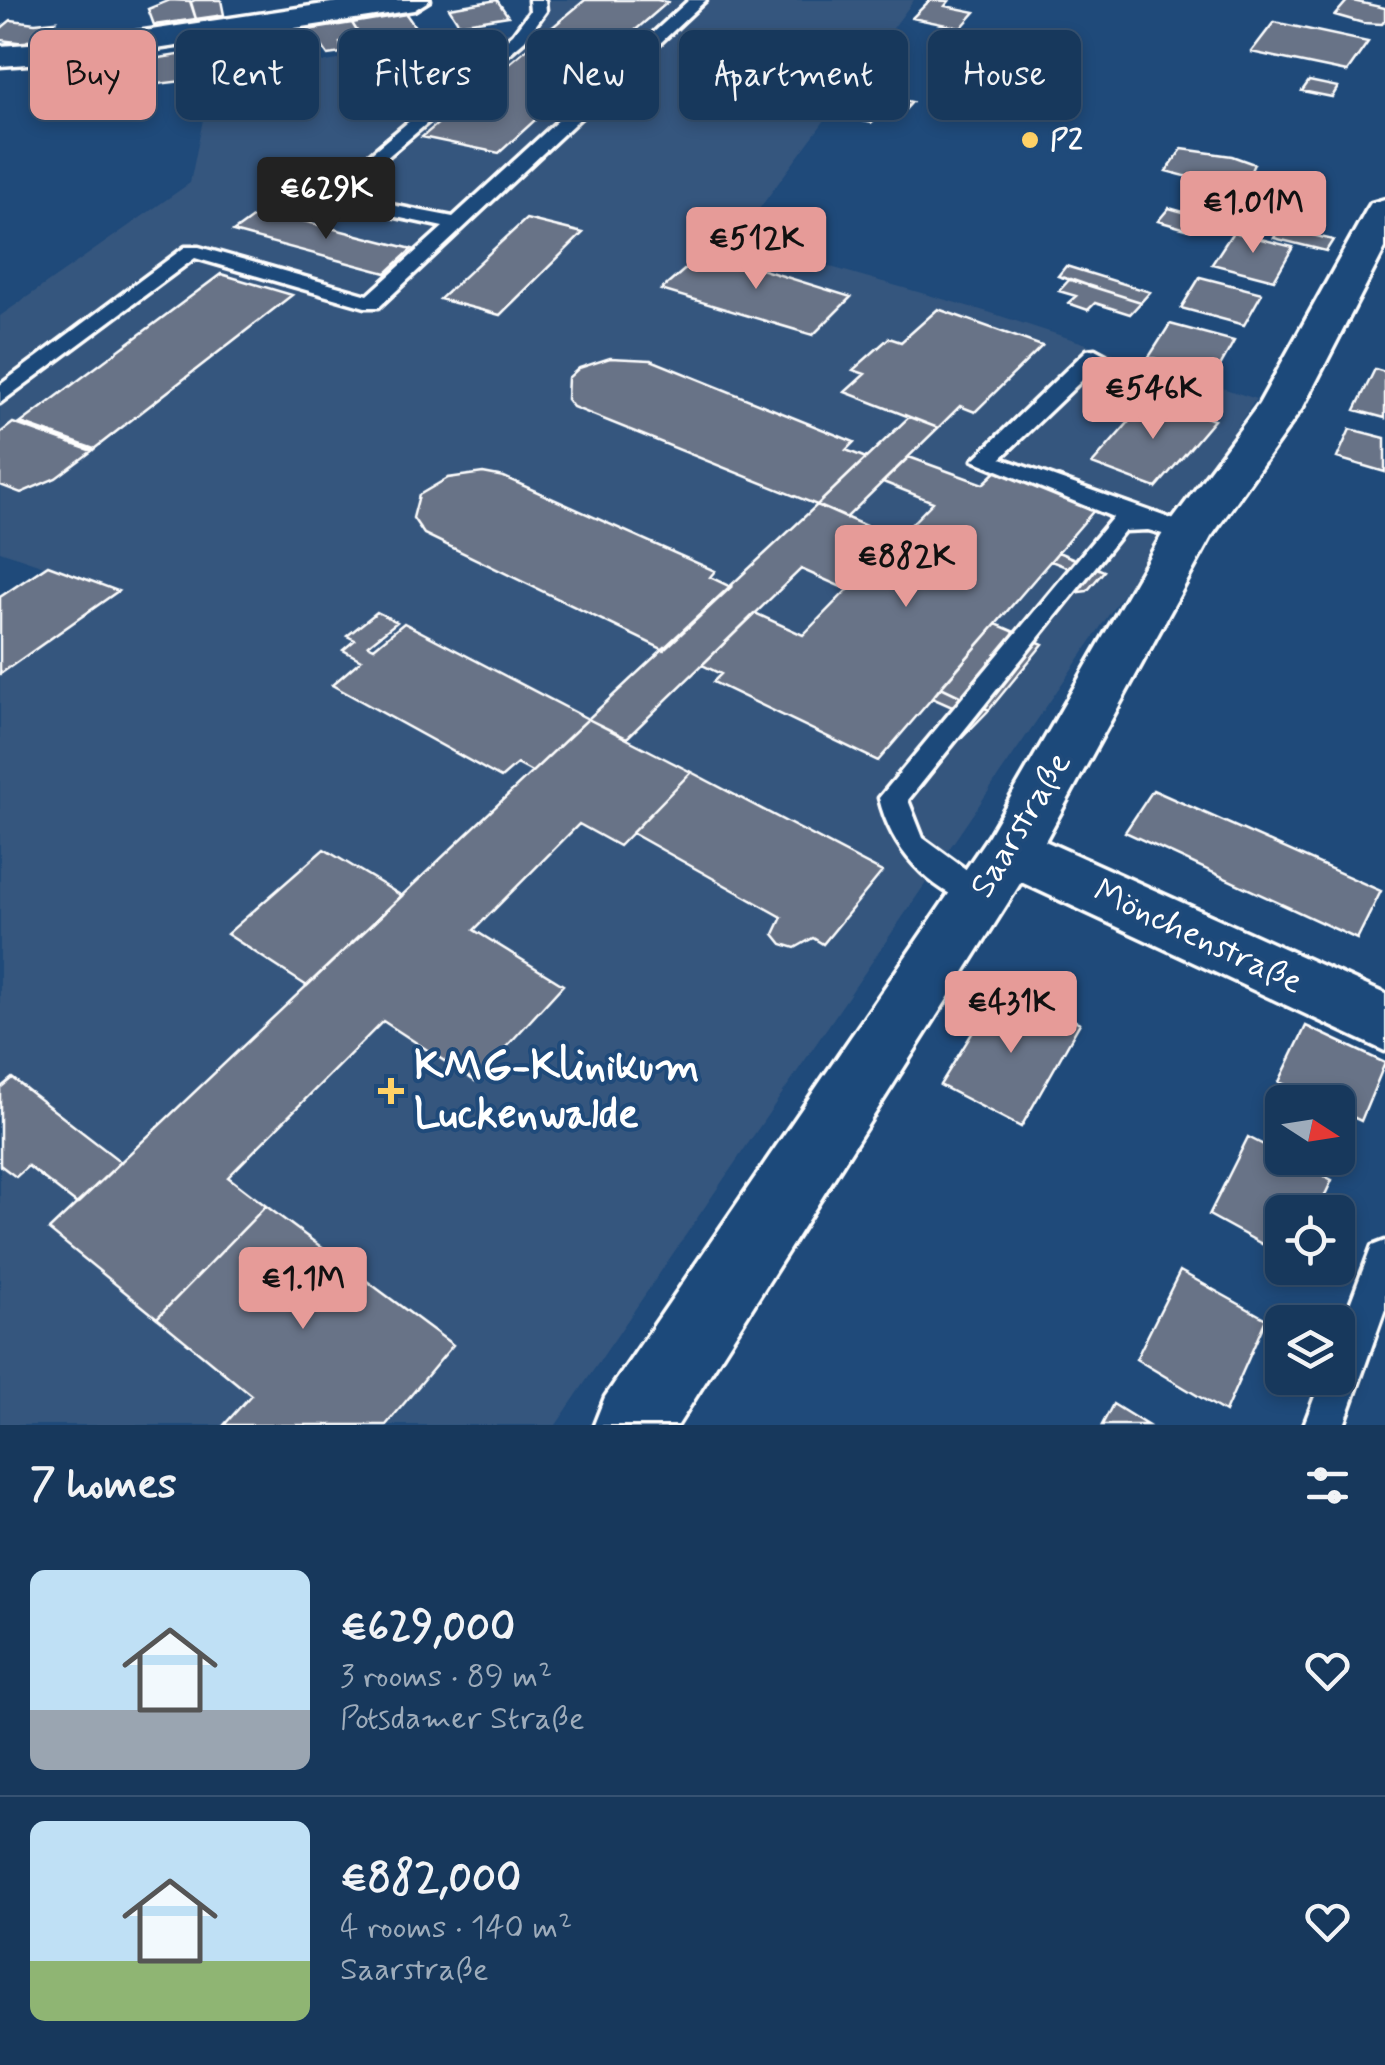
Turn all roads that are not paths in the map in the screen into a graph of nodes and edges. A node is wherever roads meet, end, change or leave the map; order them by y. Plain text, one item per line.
1 (414, 0) edge
2 (537, 0) edge
3 (698, 0) edge
4 (0, 56) edge
5 (1385, 211) edge
6 (456, 224) junction
7 (1095, 355) dead end
8 (0, 396) edge
9 (1168, 528) junction
10 (995, 873) junction
11 (1385, 1024) edge
12 (1385, 1258) edge
13 (633, 1425) edge
14 (1324, 1425) edge

1 - 4 street
2 - 6 lane
3 - 6 lane
5 - 9 street, Saarstraße
6 - 8 lane
7 - 9 lane
9 - 10 street, Saarstraße
9 - 10 lane
10 - 11 street, Mönchenstraße
10 - 13 street, Saarstraße
12 - 14 lane

